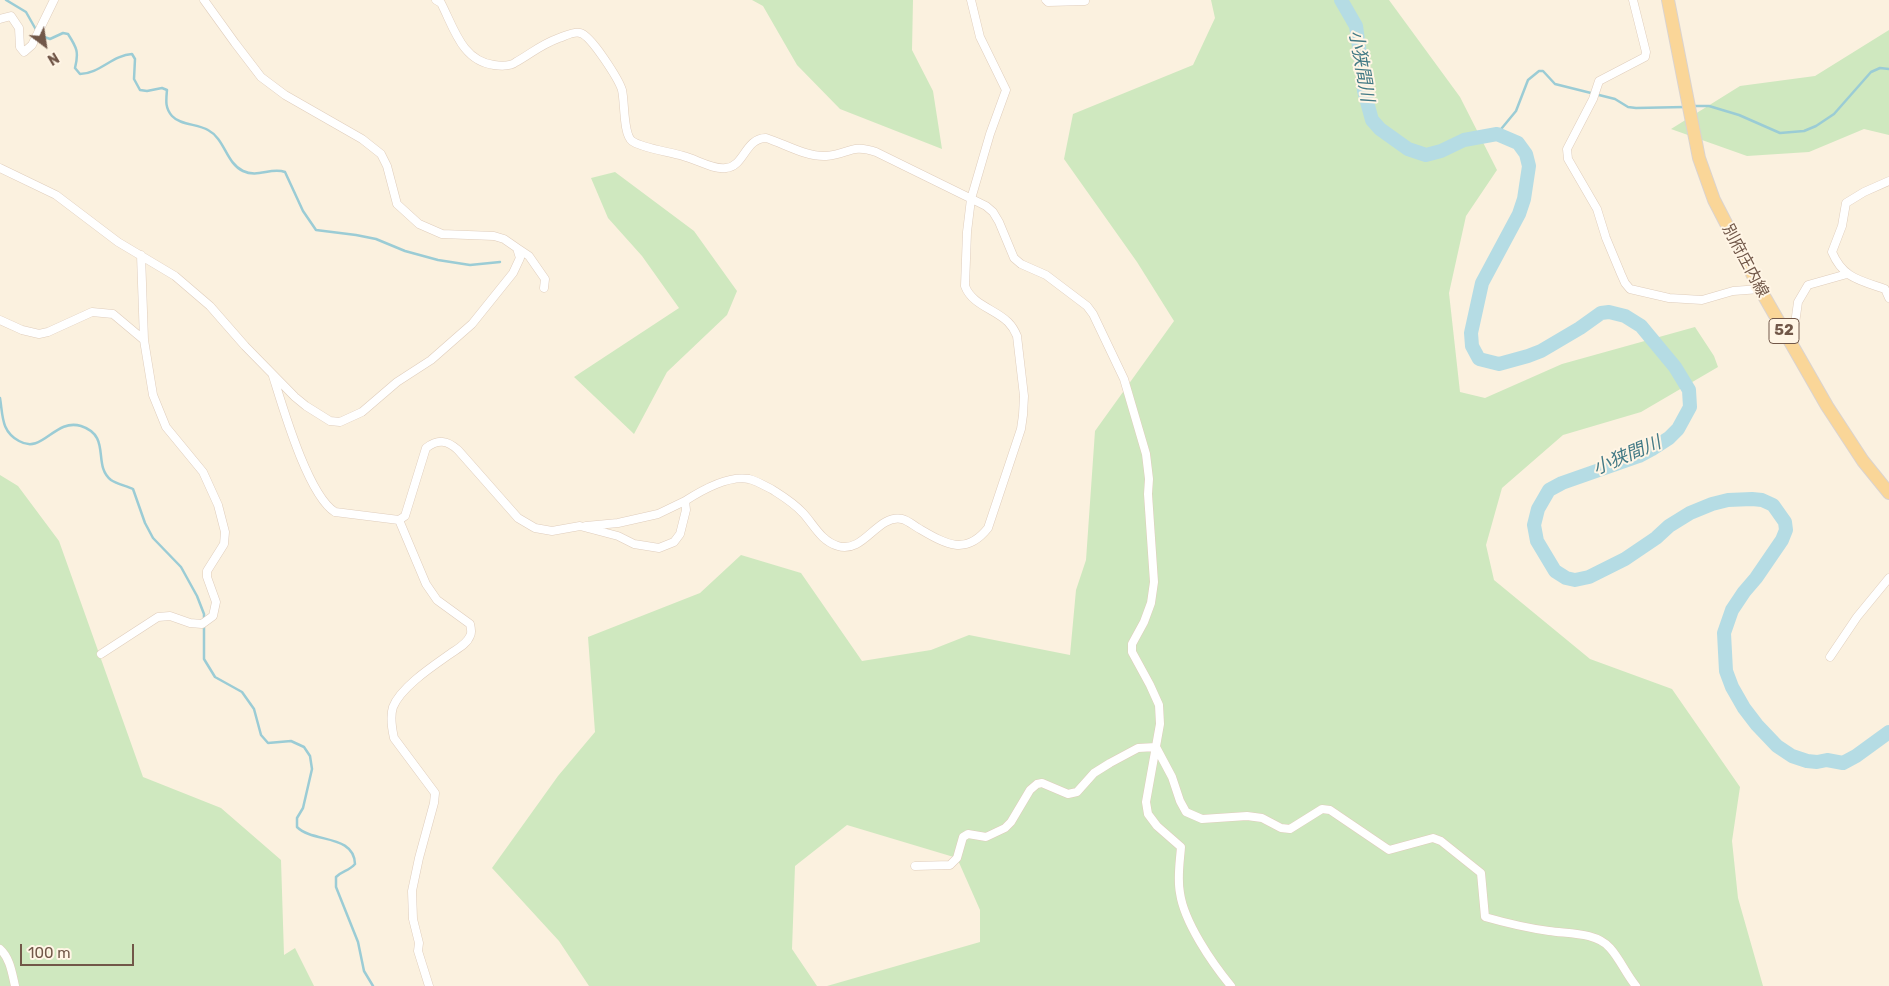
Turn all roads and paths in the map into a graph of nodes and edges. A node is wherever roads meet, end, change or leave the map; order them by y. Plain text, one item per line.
1 (54, 0) edge
2 (204, 0) edge
3 (436, 0) edge
4 (971, 0) edge
5 (1046, 0) edge
6 (1633, 0) edge
7 (1668, 0) edge
8 (1085, 1) edge
9 (0, 19) edge
10 (0, 168) edge
11 (1889, 181) edge
12 (971, 198) junction
13 (517, 248) junction
14 (141, 255) junction
15 (1846, 274) junction
16 (544, 288) dead end
17 (1760, 290) junction
18 (1889, 298) edge
19 (0, 320) edge
20 (144, 340) junction
21 (1792, 345) junction
22 (273, 374) junction
23 (1889, 494) edge
24 (685, 501) junction
25 (399, 520) junction
26 (580, 526) junction
27 (1889, 578) edge
28 (101, 654) dead end
29 (1830, 657) dead end
30 (1156, 747) junction
31 (915, 866) dead end
32 (0, 949) edge
33 (15, 986) edge
34 (428, 986) edge
35 (1231, 986) edge
36 (1636, 986) edge

1 - 9 street
2 - 13 street
3 - 12 street
4 - 12 street
5 - 8 street
6 - 17 street
7 - 17 main road, 別府庄内線 / 52
10 - 14 street
11 - 15 street
12 - 24 street
12 - 30 street
13 - 16 street
13 - 22 street
14 - 20 street
14 - 22 street
15 - 18 street
15 - 21 street
17 - 21 main road, 別府庄内線 / 52
19 - 20 street
20 - 28 street
21 - 23 main road, 別府庄内線 / 52
22 - 25 street
24 - 26 street
24 - 26 street
25 - 26 street
25 - 34 street
27 - 29 street
30 - 31 street
30 - 35 street
30 - 36 street
32 - 33 street

